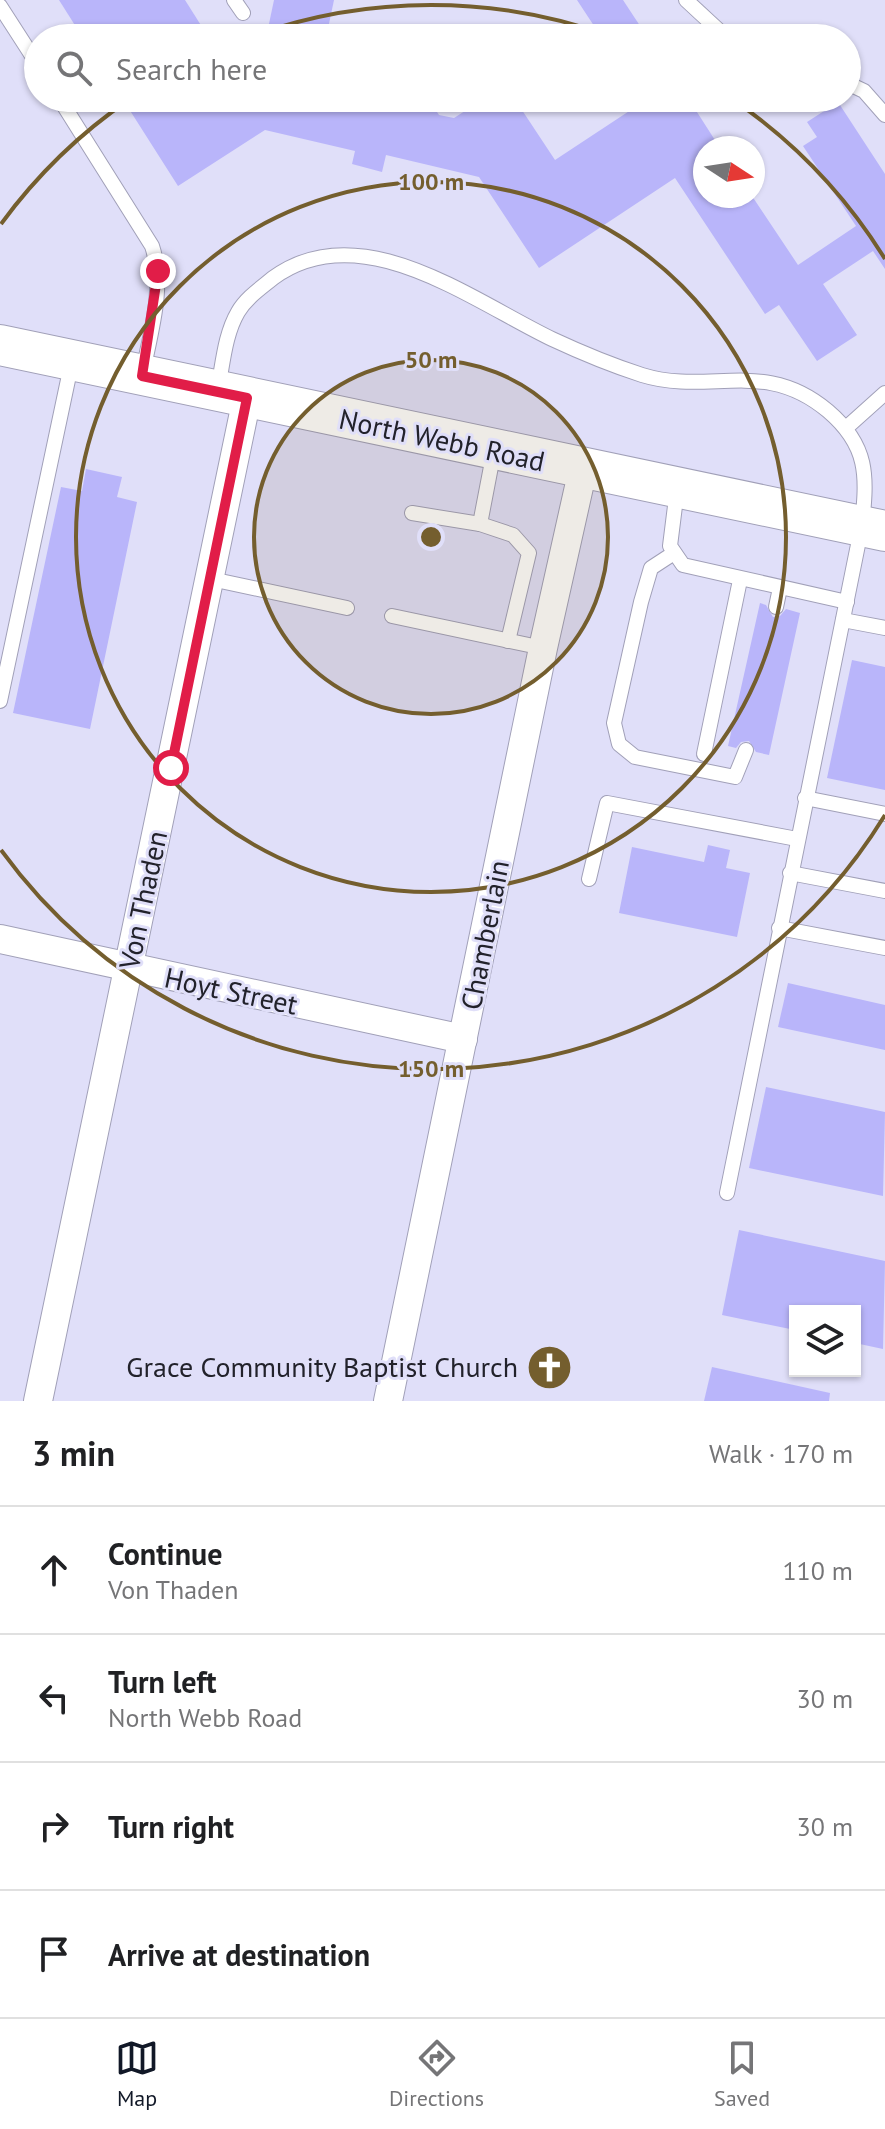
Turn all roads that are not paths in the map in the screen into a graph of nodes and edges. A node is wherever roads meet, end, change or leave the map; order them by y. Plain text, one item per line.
1 (234, 0) edge
2 (686, 0) edge
3 (0, 6) edge
4 (243, 13) dead end
5 (712, 24) edge
6 (24, 43) edge
7 (861, 90) edge
8 (68, 112) edge
9 (885, 115) edge
10 (0, 345) edge
11 (72, 361) junction
12 (142, 376) junction
13 (885, 393) edge
14 (232, 395) junction
15 (846, 428) junction
16 (494, 451) junction
17 (583, 469) junction
18 (678, 488) junction
19 (412, 513) dead end
20 (480, 524) junction
21 (873, 528) edge
22 (674, 553) junction
23 (211, 579) junction
24 (740, 580) junction
25 (780, 588) junction
26 (847, 602) junction
27 (776, 607) dead end
28 (347, 608) dead end
29 (392, 616) dead end
30 (843, 620) junction
31 (885, 628) edge
32 (508, 641) junction
33 (543, 648) junction
34 (0, 701) edge
35 (746, 750) dead end
36 (704, 754) dead end
37 (805, 798) junction
38 (885, 814) edge
39 (797, 839) junction
40 (790, 873) junction
41 (589, 879) dead end
42 (885, 891) edge
43 (779, 928) junction
44 (0, 939) edge
45 (885, 948) edge
46 (128, 969) junction
47 (463, 1039) junction
48 (727, 1193) dead end
49 (38, 1401) edge
50 (388, 1401) edge

1 - 4 lane
2 - 5 lane
3 - 6 lane
7 - 9 lane
8 - 12 lane
10 - 11 main road, North Webb Road
11 - 12 main road, North Webb Road
11 - 34 lane
12 - 14 main road, North Webb Road
13 - 15 lane
14 - 15 lane
14 - 16 main road, North Webb Road
14 - 23 street, Von Thaden
15 - 21 lane
16 - 17 main road, North Webb Road
16 - 20 lane
17 - 18 main road, North Webb Road
17 - 33 street, Chamberlain
18 - 21 main road, North Webb Road
18 - 22 lane
19 - 20 lane
20 - 32 lane
21 - 26 lane
22 - 24 lane
22 - 35 lane
23 - 28 lane
23 - 46 street, Von Thaden
24 - 25 lane
24 - 36 lane
25 - 26 lane
25 - 27 lane
26 - 30 lane
29 - 32 lane
30 - 31 lane
30 - 37 lane
32 - 33 lane
33 - 47 street, Chamberlain
37 - 38 lane
37 - 39 lane
39 - 40 lane
39 - 41 lane
40 - 42 lane
40 - 43 lane
43 - 45 lane
43 - 48 lane
44 - 46 street, Hoyt Street
46 - 47 street, Hoyt Street
46 - 49 street, Von Thaden
47 - 50 street, Chamberlain

